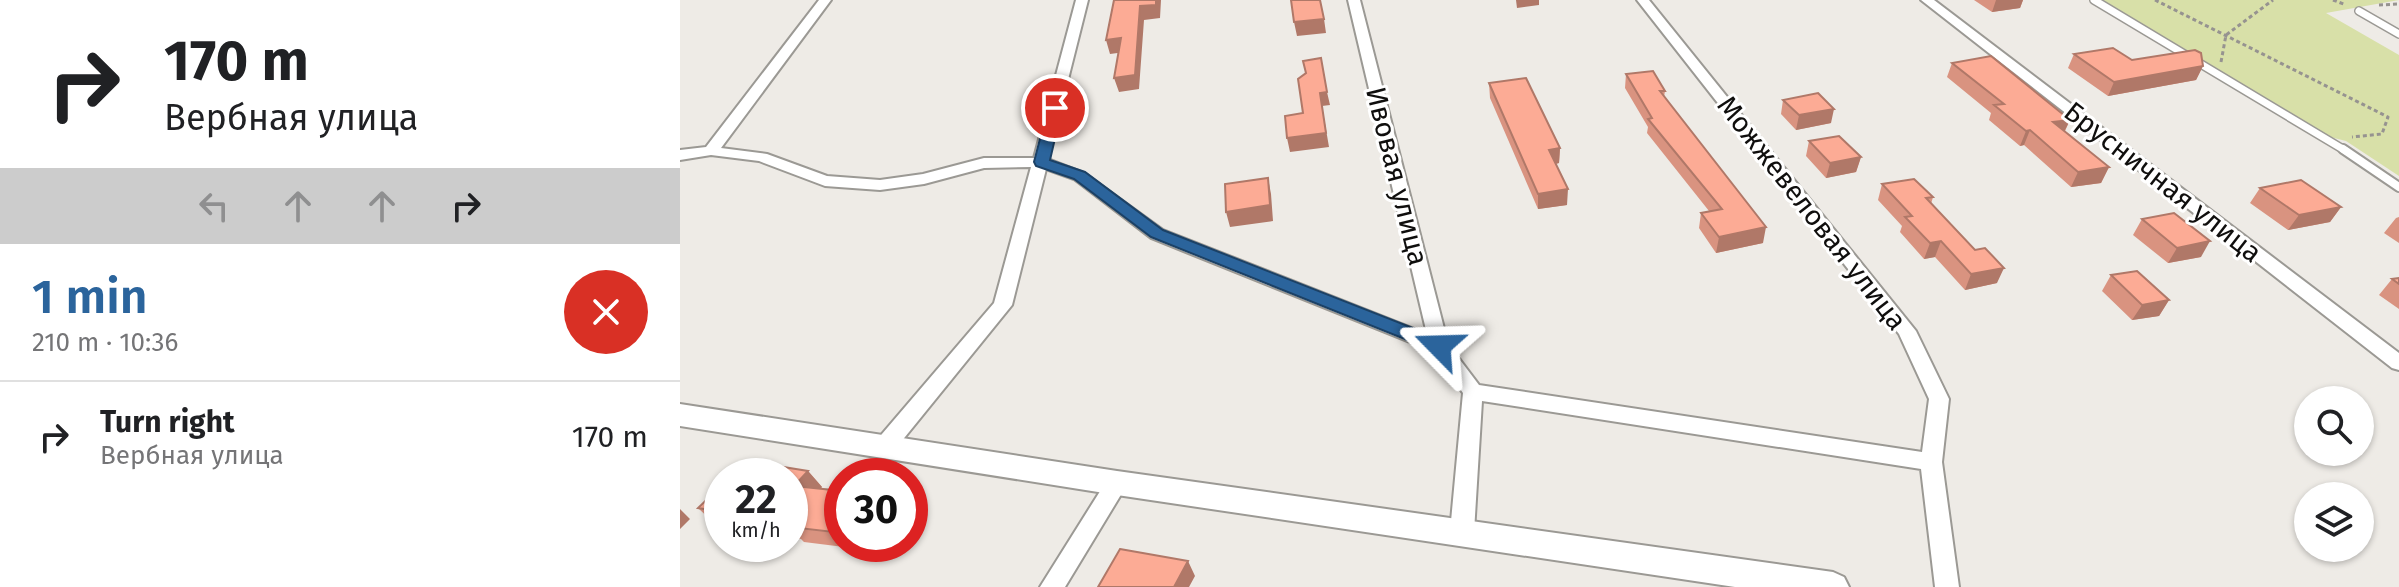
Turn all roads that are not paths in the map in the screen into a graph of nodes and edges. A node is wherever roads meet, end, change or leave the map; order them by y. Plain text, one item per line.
1 (825, 0) edge
2 (1082, 0) edge
3 (1354, 0) edge
4 (1643, 0) edge
5 (1927, 0) edge
6 (2094, 0) edge
7 (2359, 11) dead end
8 (2399, 34) edge
9 (711, 151) junction
10 (680, 155) edge
11 (1041, 162) junction
12 (2399, 187) edge
13 (1439, 346) junction
14 (2399, 363) edge
15 (1473, 392) junction
16 (680, 415) edge
17 (884, 447) junction
18 (1931, 462) junction
19 (1117, 483) junction
20 (1462, 532) junction
21 (1052, 587) edge
22 (1833, 587) edge
23 (1947, 587) edge

1 - 9 street
2 - 11 street
3 - 13 street, Ивовая улица
4 - 18 street, Можжевеловая улица
5 - 14 street, Брусничная улица
6 - 12 lane
7 - 8 lane
9 - 10 street
9 - 11 street
11 - 13 street
11 - 17 street
13 - 15 street, Ивовая улица
15 - 18 street
15 - 20 street
16 - 17 street
17 - 19 street
18 - 23 street, Можжевеловая улица
19 - 20 street
19 - 21 street
20 - 22 street

